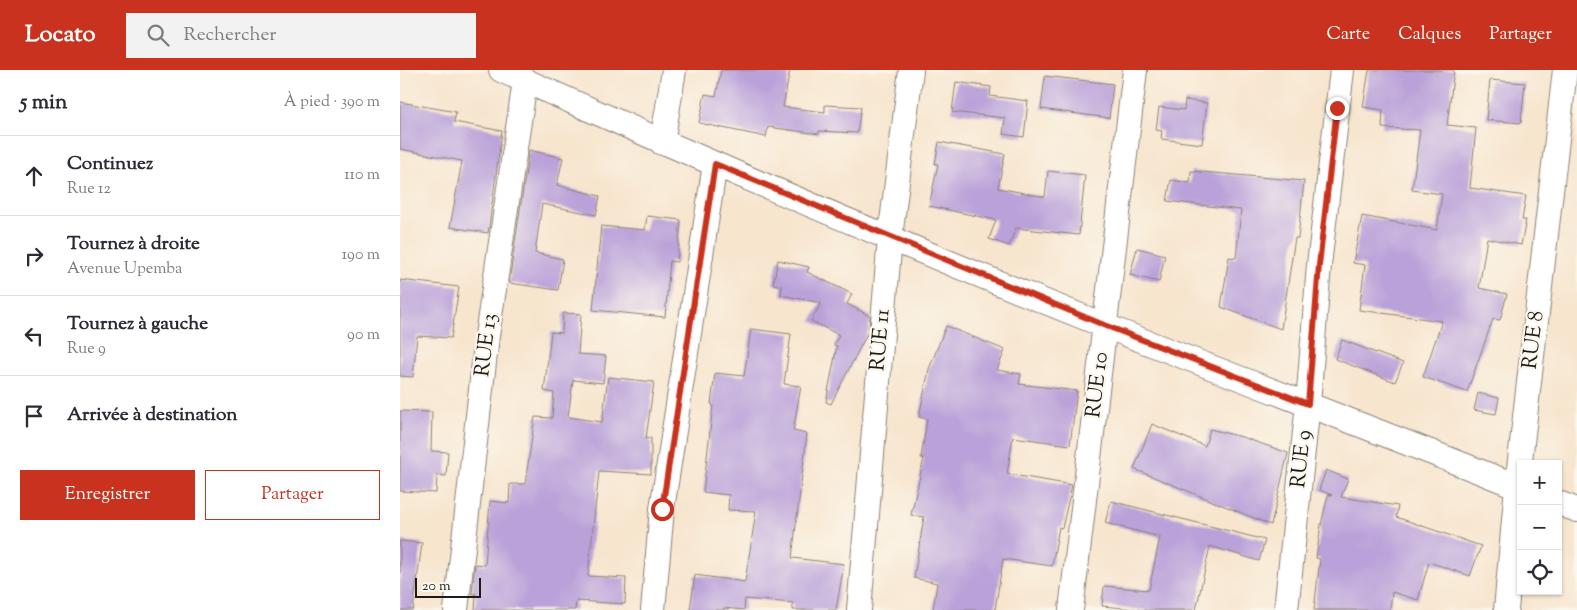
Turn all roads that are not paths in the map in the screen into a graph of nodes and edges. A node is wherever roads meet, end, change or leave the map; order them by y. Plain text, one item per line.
1 (501, 70) edge
2 (674, 70) edge
3 (911, 70) edge
4 (1135, 70) edge
5 (1342, 70) edge
6 (1565, 70) edge
7 (525, 81) junction
8 (662, 143) junction
9 (715, 164) junction
10 (890, 238) junction
11 (1104, 325) junction
12 (1308, 404) junction
13 (1522, 460) edge
14 (1517, 486) edge
15 (1562, 504) edge
16 (1517, 505) edge
17 (1577, 510) edge
18 (456, 610) edge
19 (653, 610) edge
20 (860, 610) edge
21 (1071, 610) edge
22 (1286, 610) edge
23 (1506, 610) edge

1 - 7 street
2 - 8 street
3 - 10 street, RUE 11
4 - 11 street, RUE 10
5 - 12 street, RUE 9
6 - 13 street, RUE 8
7 - 8 street
7 - 18 street, RUE 13
8 - 9 street
9 - 10 street
9 - 19 street
10 - 11 street
10 - 20 street, RUE 11
11 - 12 street
11 - 21 street, RUE 10
12 - 14 street
12 - 22 street, RUE 9
15 - 17 street
16 - 23 street, RUE 8

